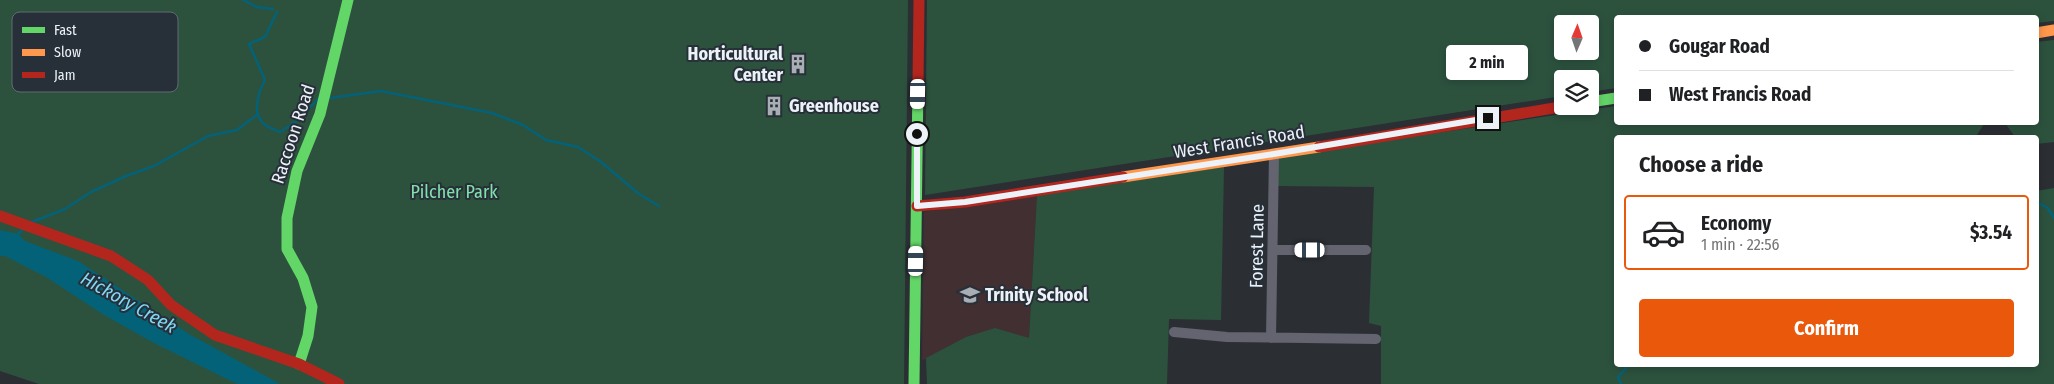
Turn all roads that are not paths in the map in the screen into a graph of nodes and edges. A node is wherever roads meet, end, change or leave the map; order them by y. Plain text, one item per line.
1 (348, 0) edge
2 (919, 0) edge
3 (2054, 30) edge
4 (2039, 32) edge
5 (1614, 98) edge
6 (1599, 101) edge
7 (1554, 108) edge
8 (1274, 154) junction
9 (917, 206) junction
10 (0, 216) edge
11 (1273, 250) junction
12 (1366, 250) dead end
13 (1174, 332) dead end
14 (1271, 338) junction
15 (1376, 339) dead end
16 (299, 364) junction
17 (339, 384) edge
18 (914, 384) edge

1 - 16 street, Raccoon Road
2 - 9 street
3 - 4 street
5 - 6 street
7 - 8 street, West Francis Road
8 - 9 street, West Francis Road
8 - 11 street, Forest Lane
9 - 18 street
10 - 16 street
11 - 12 street
11 - 14 street, Forest Lane
13 - 14 street
14 - 15 street
16 - 17 street

